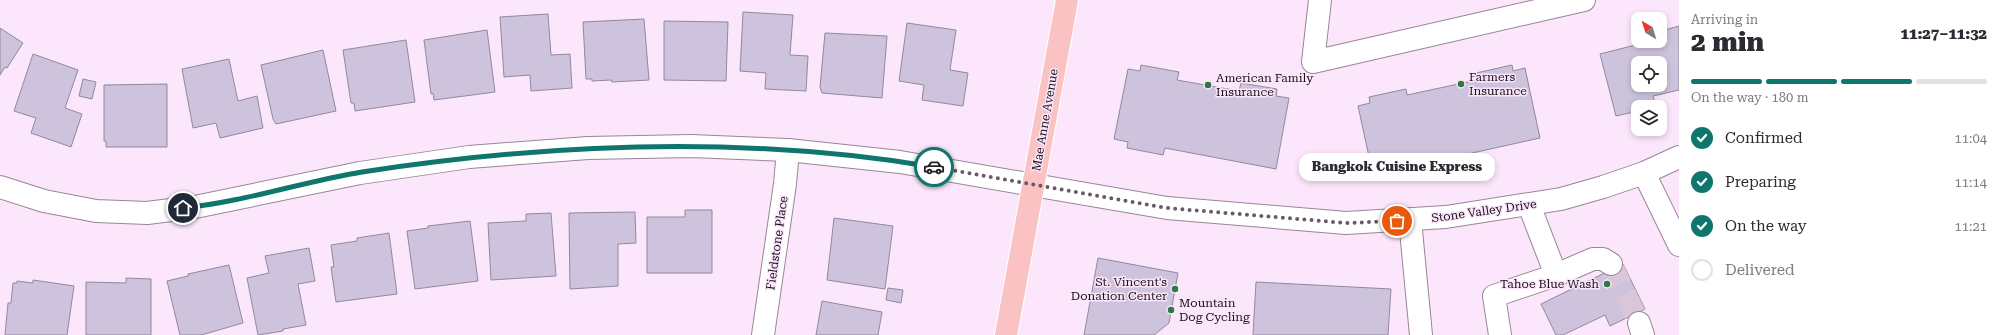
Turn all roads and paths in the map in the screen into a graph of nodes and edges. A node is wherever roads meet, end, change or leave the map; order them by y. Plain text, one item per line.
1 (1066, 0) edge
2 (1320, 0) edge
3 (1584, 0) edge
4 (788, 150) junction
5 (1679, 157) edge
6 (1644, 173) junction
7 (1033, 184) junction
8 (0, 187) edge
9 (1529, 205) junction
10 (1410, 220) junction
11 (1679, 245) edge
12 (1602, 262) dead end
13 (1556, 275) junction
14 (763, 335) edge
15 (1006, 335) edge
16 (1421, 335) edge
17 (1500, 335) edge

1 - 7 main road, Mae Anne Avenue
2 - 3 street
4 - 7 street, Stone Valley Drive
4 - 8 street, Stone Valley Drive
4 - 14 street, Fieldstone Place
5 - 6 street, Stone Valley Drive
6 - 9 street, Stone Valley Drive
6 - 11 street
7 - 10 street, Stone Valley Drive
7 - 15 main road, Mae Anne Avenue
9 - 10 street, Stone Valley Drive
9 - 13 street
10 - 16 street
12 - 13 street
13 - 17 street

